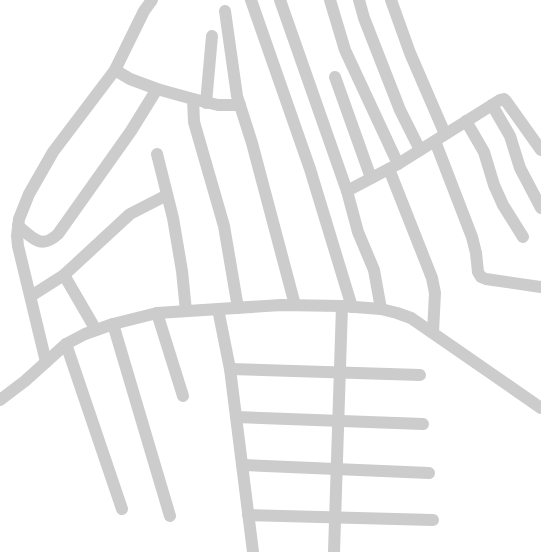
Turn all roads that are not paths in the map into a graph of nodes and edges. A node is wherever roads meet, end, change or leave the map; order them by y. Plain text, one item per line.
1 (152, 0) edge
2 (251, 0) edge
3 (280, 0) edge
4 (330, 0) edge
5 (359, 0) edge
6 (392, 0) edge
7 (225, 11) dead end
8 (212, 36) dead end
9 (117, 71) junction
10 (334, 77) dead end
11 (157, 89) junction
12 (193, 99) junction
13 (206, 103) junction
14 (240, 105) junction
15 (492, 105) junction
16 (466, 121) junction
17 (445, 134) junction
18 (435, 141) junction
19 (420, 150) junction
20 (541, 150) edge
21 (157, 154) dead end
22 (393, 166) junction
23 (372, 178) junction
24 (347, 191) junction
25 (167, 195) junction
26 (541, 208) edge
27 (18, 226) junction
28 (523, 237) dead end
29 (64, 275) junction
30 (541, 288) edge
31 (30, 296) junction
32 (296, 305) junction
33 (347, 307) junction
34 (238, 308) junction
35 (218, 309) junction
36 (381, 309) junction
37 (186, 311) junction
38 (160, 320) junction
39 (113, 324) junction
40 (96, 330) junction
41 (433, 332) junction
42 (66, 344) junction
43 (46, 362) junction
44 (230, 369) junction
45 (340, 372) junction
46 (420, 375) dead end
47 (183, 396) dead end
48 (0, 400) edge
49 (541, 408) edge
50 (236, 416) junction
51 (339, 420) junction
52 (423, 424) dead end
53 (242, 465) junction
54 (337, 469) junction
55 (429, 473) dead end
56 (122, 509) dead end
57 (248, 515) junction
58 (170, 516) dead end
59 (336, 517) junction
60 (433, 520) dead end
61 (253, 552) edge
62 (334, 552) edge

1 - 9 street
2 - 33 street
3 - 24 street
4 - 22 street
5 - 19 street
6 - 17 street
7 - 14 street
8 - 13 street
9 - 11 street
9 - 27 street
10 - 23 street
11 - 12 street
11 - 27 street
12 - 13 street
12 - 34 street
13 - 14 street
14 - 32 street
15 - 16 street
15 - 20 street
15 - 26 street
16 - 17 street
16 - 28 street
17 - 18 street
18 - 19 street
18 - 30 street
19 - 22 street
21 - 25 street
22 - 23 street
22 - 41 street
23 - 24 street
24 - 36 street
25 - 29 street
25 - 37 street
27 - 31 street
29 - 31 street
29 - 40 street
31 - 43 street
32 - 33 street
32 - 34 street
33 - 36 street
33 - 45 street
34 - 35 street
35 - 37 street
35 - 44 street
36 - 41 street
37 - 38 street
38 - 39 street
38 - 47 street
39 - 40 street
39 - 58 street
40 - 42 street
41 - 49 street
42 - 43 street
42 - 56 street
43 - 48 street
44 - 45 street
44 - 50 street
45 - 46 street
45 - 51 street
50 - 51 street
50 - 53 street
51 - 52 street
51 - 54 street
53 - 54 street
53 - 57 street
54 - 55 street
54 - 59 street
57 - 59 street
57 - 61 street
59 - 60 street
59 - 62 street

